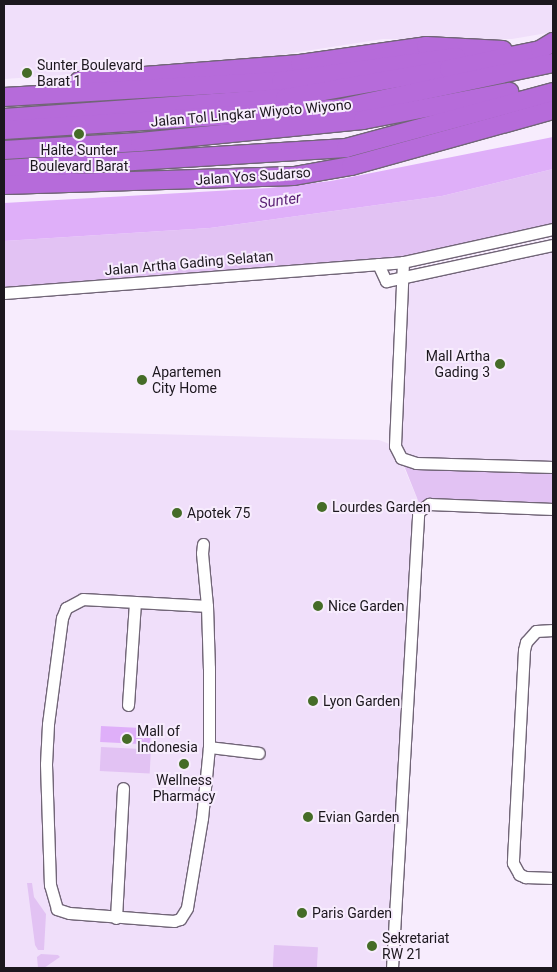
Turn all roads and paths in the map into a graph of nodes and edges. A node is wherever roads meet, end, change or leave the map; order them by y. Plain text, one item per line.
1 (553, 41) edge
2 (503, 50) junction
3 (553, 53) edge
4 (553, 63) edge
5 (553, 82) edge
6 (4, 86) edge
7 (553, 92) edge
8 (4, 97) edge
9 (194, 106) junction
10 (553, 110) edge
11 (459, 116) junction
12 (4, 118) edge
13 (4, 130) edge
14 (4, 150) edge
15 (4, 160) edge
16 (4, 169) edge
17 (4, 185) edge
18 (553, 229) edge
19 (553, 246) edge
20 (403, 262) junction
21 (378, 264) junction
22 (404, 278) junction
23 (4, 293) edge
24 (553, 467) edge
25 (553, 509) edge
26 (203, 544) dead end
27 (135, 602) junction
28 (207, 606) junction
29 (553, 630) edge
30 (128, 705) dead end
31 (209, 747) junction
32 (259, 754) dead end
33 (123, 788) dead end
34 (553, 878) edge
35 (116, 918) junction
36 (392, 968) edge

1 - 2 highway
1 - 9 highway
2 - 6 highway
2 - 8 highway
3 - 9 highway
4 - 13 highway, Jalan Tol Lingkar Wiyoto Wiyono
5 - 14 highway, Jalan Tol Lingkar Wiyoto Wiyono
7 - 11 highway
9 - 12 highway
10 - 17 highway, Jalan Yos Sudarso
11 - 15 highway
11 - 16 highway
18 - 20 street, Jalan Artha Gading Selatan
19 - 22 street
20 - 21 street, Jalan Artha Gading Selatan
20 - 22 street
21 - 22 street
21 - 23 street, Jalan Artha Gading Selatan
22 - 24 street
25 - 36 street
26 - 28 street
27 - 28 street
27 - 30 street
27 - 35 street
28 - 31 street
29 - 34 street
31 - 32 street
31 - 35 street
33 - 35 street

